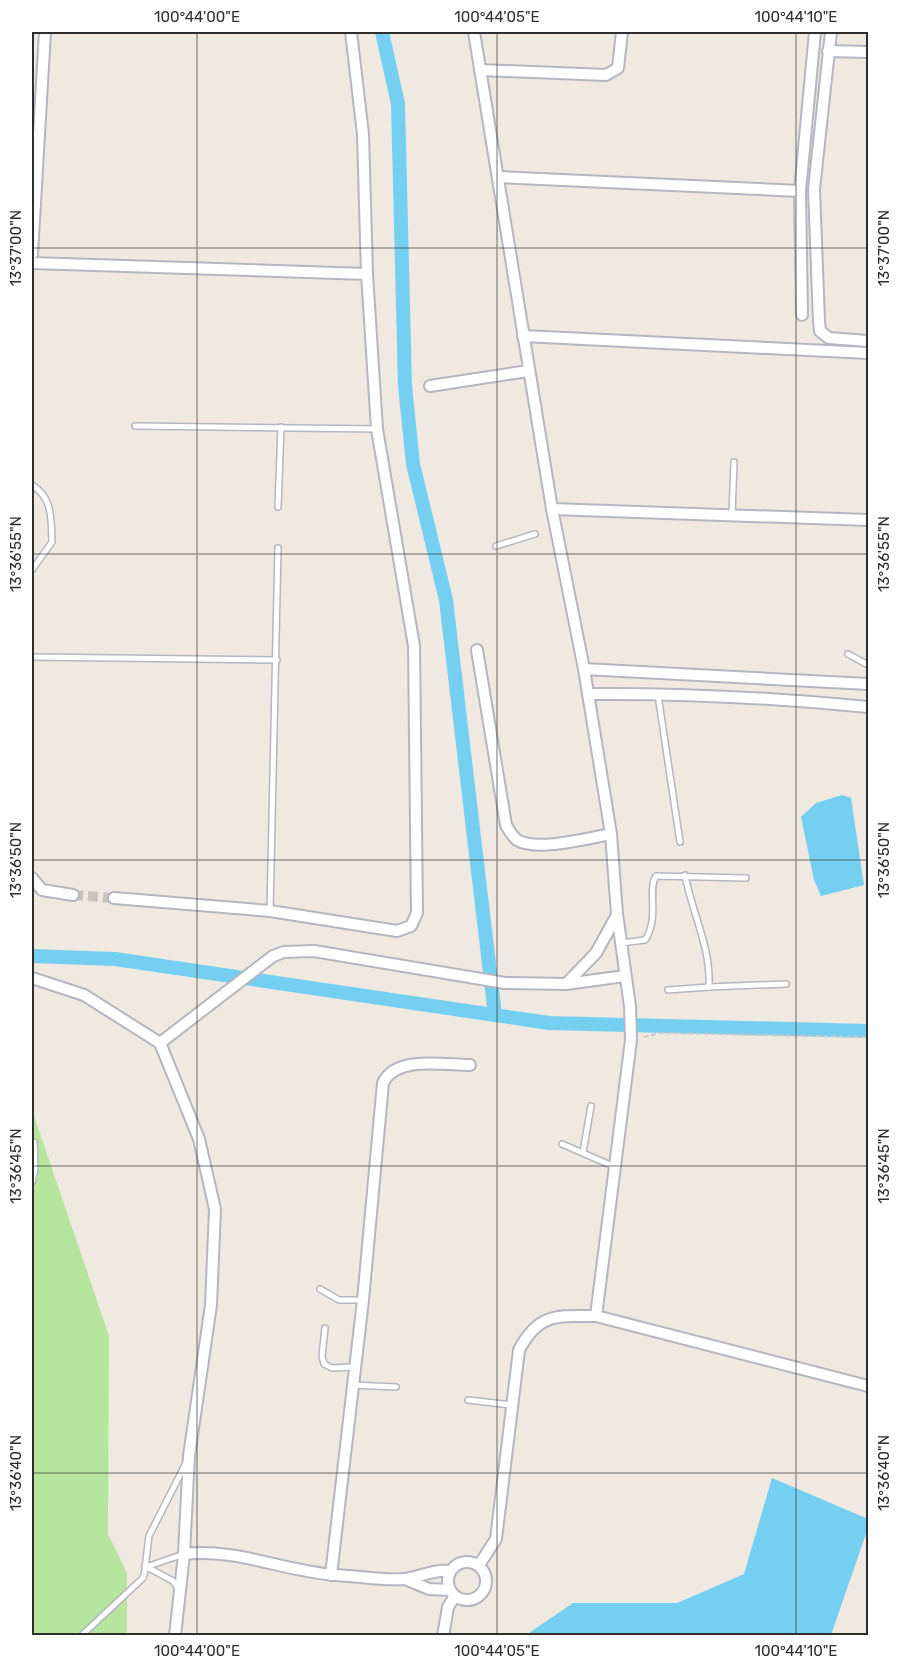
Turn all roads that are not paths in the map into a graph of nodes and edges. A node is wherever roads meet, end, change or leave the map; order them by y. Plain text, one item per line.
1 (45, 32) edge
2 (351, 32) edge
3 (474, 32) edge
4 (622, 32) edge
5 (815, 32) edge
6 (831, 32) edge
7 (828, 51) junction
8 (868, 52) edge
9 (480, 70) junction
10 (498, 177) junction
11 (800, 191) junction
12 (32, 254) edge
13 (32, 263) edge
14 (367, 274) junction
15 (802, 315) dead end
16 (523, 336) junction
17 (868, 341) edge
18 (868, 353) edge
19 (528, 371) junction
20 (430, 386) dead end
21 (135, 426) dead end
22 (281, 427) junction
23 (377, 429) junction
24 (734, 462) dead end
25 (32, 485) edge
26 (278, 507) dead end
27 (552, 509) junction
28 (732, 515) junction
29 (868, 520) edge
30 (535, 534) dead end
31 (496, 546) dead end
32 (278, 548) dead end
33 (32, 570) edge
34 (477, 650) dead end
35 (848, 654) dead end
36 (32, 657) edge
37 (277, 660) junction
38 (868, 665) edge
39 (584, 669) junction
40 (868, 684) edge
41 (658, 693) junction
42 (588, 694) junction
43 (868, 707) edge
44 (611, 834) junction
45 (680, 842) dead end
46 (685, 875) junction
47 (32, 878) edge
48 (746, 878) dead end
49 (73, 895) tunnel mouth
50 (114, 898) tunnel mouth
51 (270, 911) junction
52 (617, 914) junction
53 (621, 943) junction
54 (626, 976) junction
55 (32, 978) edge
56 (566, 984) junction
57 (786, 984) dead end
58 (709, 987) junction
59 (668, 990) dead end
60 (160, 1043) junction
61 (470, 1065) dead end
62 (591, 1106) dead end
63 (32, 1141) edge
64 (562, 1144) dead end
65 (583, 1152) junction
66 (615, 1167) junction
67 (32, 1182) edge
68 (320, 1289) dead end
69 (363, 1300) junction
70 (596, 1317) junction
71 (325, 1328) dead end
72 (353, 1367) junction
73 (352, 1385) junction
74 (868, 1386) edge
75 (396, 1387) dead end
76 (468, 1400) dead end
77 (513, 1405) junction
78 (189, 1456) junction
79 (184, 1554) junction
80 (479, 1565) junction
81 (146, 1567) junction
82 (450, 1572) junction
83 (331, 1575) junction
84 (143, 1578) junction
85 (404, 1579) junction
86 (180, 1593) junction
87 (452, 1593) junction
88 (89, 1633) edge
89 (81, 1635) edge
90 (175, 1635) edge
91 (443, 1635) edge

1 - 12 street
2 - 14 street
3 - 9 street
4 - 9 street
5 - 11 street
6 - 7 street
7 - 8 street
7 - 17 street
9 - 10 street
10 - 11 street
10 - 16 street
11 - 15 street
13 - 14 street
14 - 23 street
16 - 18 street
16 - 19 street
19 - 20 street
19 - 27 street
21 - 22 lane
22 - 23 lane
22 - 26 lane
23 - 51 street
24 - 28 lane
25 - 33 lane
27 - 28 street
27 - 39 street
28 - 29 street
30 - 31 lane
32 - 37 lane
34 - 44 street
35 - 38 lane
36 - 37 lane
37 - 51 lane
39 - 40 street
39 - 42 street
41 - 42 street
41 - 43 street
41 - 45 lane
42 - 44 street
44 - 52 street
46 - 48 lane
46 - 53 lane
46 - 58 lane
47 - 49 street
50 - 51 street
52 - 53 street
52 - 56 street
53 - 54 street
54 - 56 street
54 - 66 street
55 - 60 street
56 - 60 street
57 - 58 lane
58 - 59 lane
60 - 78 street
61 - 69 street
62 - 65 lane
63 - 67 lane
64 - 65 lane
65 - 66 lane
66 - 70 street
68 - 69 lane
69 - 72 street
70 - 74 street
70 - 77 street
71 - 72 lane
72 - 73 street
73 - 75 lane
73 - 83 street
76 - 77 lane
77 - 80 street
78 - 79 street
78 - 84 lane
79 - 81 lane
79 - 83 street
79 - 86 street
80 - 82 street
80 - 87 street
81 - 84 lane
81 - 86 lane
82 - 85 street
82 - 87 street
83 - 85 street
84 - 88 lane
85 - 87 street
86 - 90 street
87 - 91 street
88 - 89 lane

